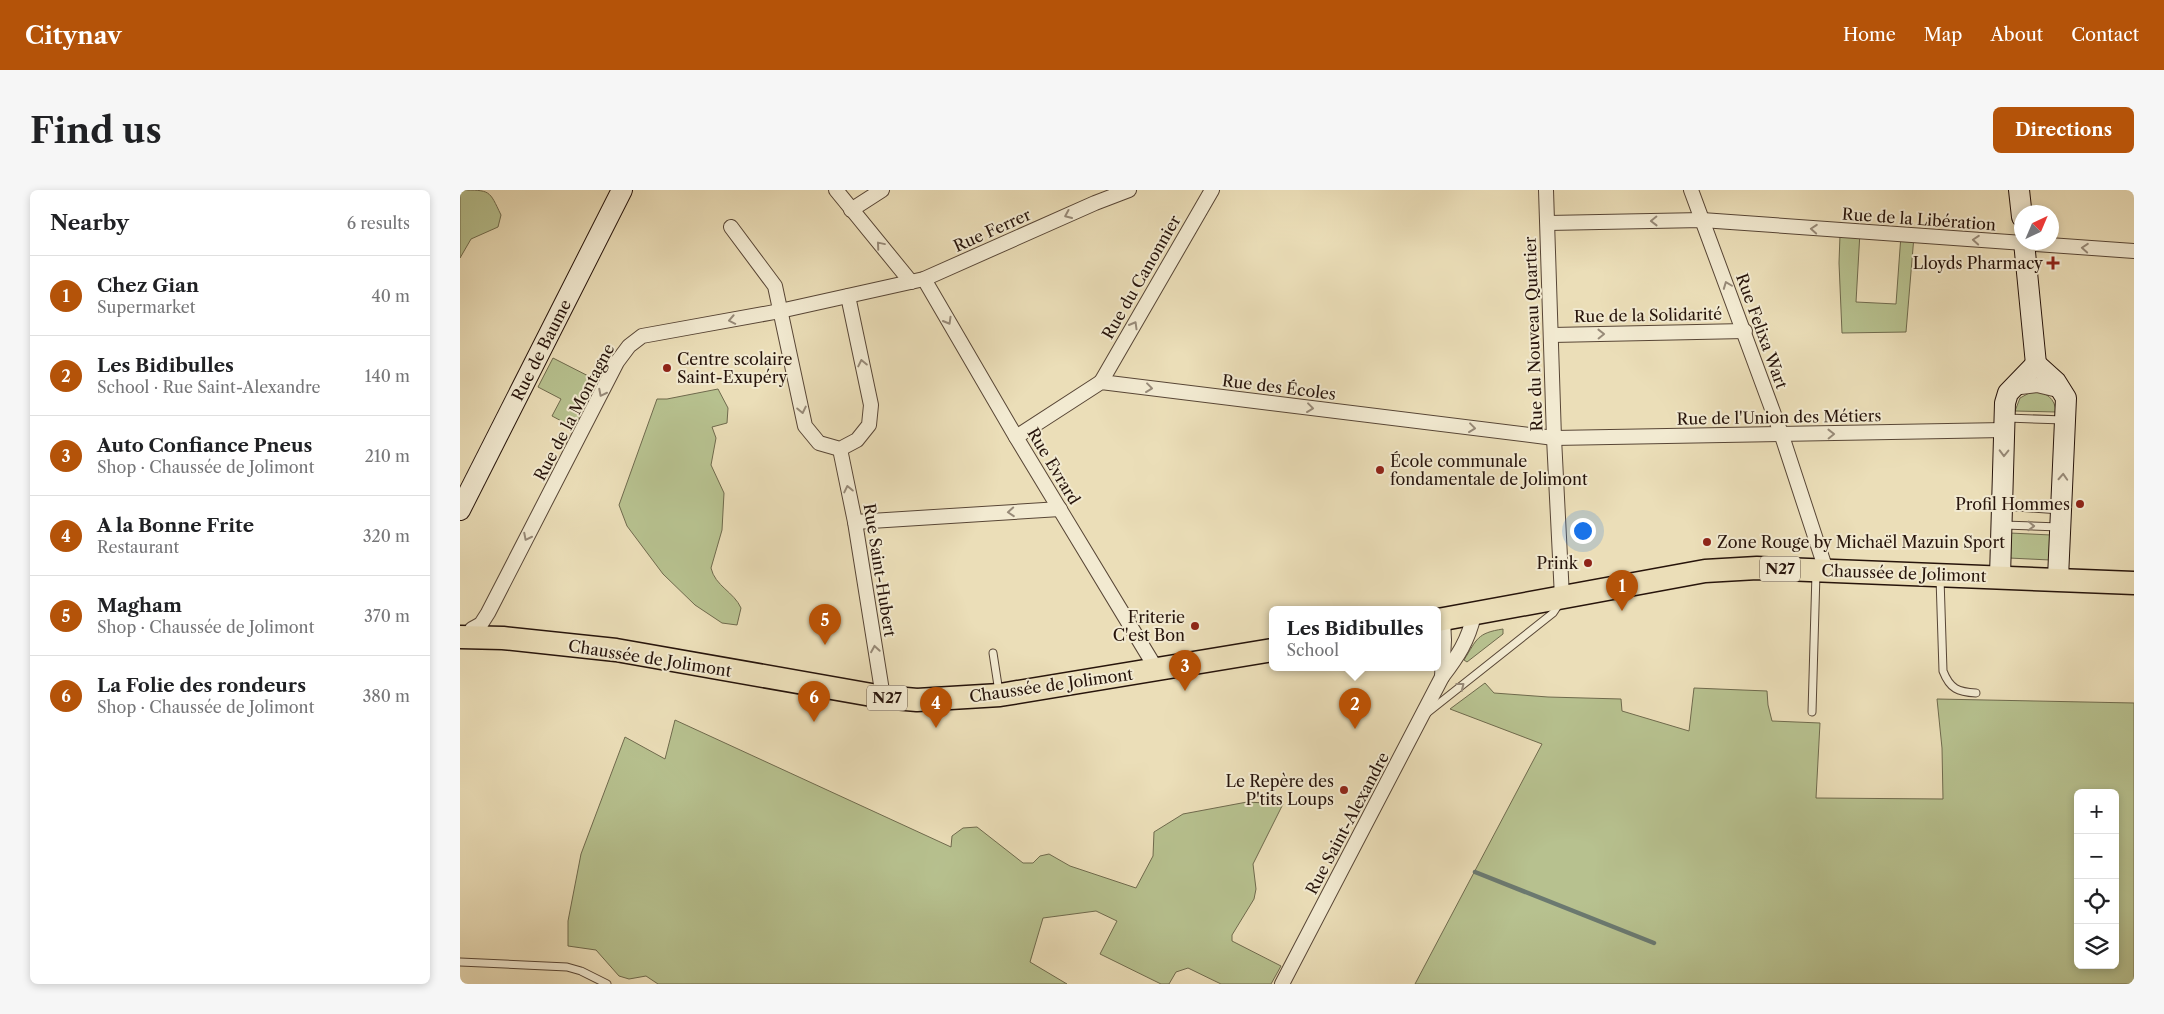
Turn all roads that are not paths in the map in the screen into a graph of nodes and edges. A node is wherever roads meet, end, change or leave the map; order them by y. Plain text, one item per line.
1 (607, 190) edge
2 (622, 190) edge
3 (836, 190) edge
4 (882, 190) edge
5 (1129, 190) edge
6 (1212, 190) edge
7 (1546, 190) edge
8 (1691, 190) edge
9 (2019, 190) edge
10 (2021, 205) edge
11 (851, 210) junction
12 (1702, 220) junction
13 (1548, 223) junction
14 (731, 226) dead end
15 (2014, 242) edge
16 (2059, 246) edge
17 (2025, 250) edge
18 (2134, 251) edge
19 (917, 281) junction
20 (848, 296) junction
21 (780, 311) junction
22 (1744, 331) junction
23 (1552, 334) junction
24 (2036, 364) junction
25 (1101, 382) junction
26 (2012, 388) junction
27 (2062, 391) junction
28 (2066, 420) junction
29 (2004, 424) junction
30 (1782, 436) junction
31 (1016, 437) junction
32 (1554, 438) junction
33 (840, 448) junction
34 (460, 480) edge
35 (1060, 509) junction
36 (460, 510) edge
37 (2003, 515) junction
38 (2060, 519) junction
39 (855, 522) junction
40 (1821, 570) junction
41 (1940, 575) junction
42 (2000, 576) junction
43 (2058, 578) junction
44 (2134, 583) edge
45 (1562, 597) junction
46 (1474, 615) junction
47 (1441, 620) edge
48 (1441, 625) edge
49 (464, 631) edge
50 (1269, 651) edge
51 (993, 653) dead end
52 (1157, 670) junction
53 (1442, 677) junction
54 (1976, 693) dead end
55 (1000, 695) junction
56 (883, 697) junction
57 (1812, 712) dead end
58 (1423, 716) junction
59 (460, 962) edge
60 (607, 984) edge
61 (1282, 984) edge

1 - 34 main road, Rue de Baume
2 - 36 main road, Rue de Baume
3 - 11 street, Rue Evrard
4 - 11 street
5 -> 19 street, Rue Ferrer
25 -> 6 street, Rue du Canonnier
7 - 13 street, Rue du Nouveau Quartier
8 - 12 street, Rue Felixa Wart
9 - 10 main road
19 -> 11 street, Rue Evrard
12 -> 13 street, Rue de la Libération
15 -> 12 street, Rue de la Libération
22 -> 12 street, Rue Felixa Wart
13 - 23 street, Rue du Nouveau Quartier
14 - 21 street
18 -> 16 street, Rue de la Libération
17 - 24 main road
19 - 20 street, Rue Ferrer
19 -> 31 street, Rue Evrard
20 - 21 street, Rue de la Montagne
33 -> 20 street
21 -> 33 street
21 -> 49 street, Rue de la Montagne
23 -> 22 street, Rue de la Solidarité
22 - 30 street, Rue Felixa Wart
23 - 32 street, Rue du Nouveau Quartier
24 - 26 main road
24 - 27 main road
25 - 31 street
25 -> 32 street, Rue des Écoles
26 - 27 street
26 - 29 main road
27 - 28 main road
28 - 29 lane
38 -> 28 main road
30 -> 29 street, Rue de l'Union des Métiers
29 -> 37 main road
30 - 32 street, Rue de l'Union des Métiers
30 - 40 street, Rue Felixa Wart
31 - 35 street, Rue Evrard
32 - 45 street, Rue du Nouveau Quartier
39 -> 33 street, Rue Saint-Hubert
35 -> 39 street
35 - 52 street, Rue Evrard
37 -> 38 lane
37 - 38 lane
37 - 42 main road
38 - 43 main road
56 -> 39 street, Rue Saint-Hubert
40 - 41 main road, Chaussée de Jolimont / N27
40 - 45 main road, Chaussée de Jolimont / N27
40 - 57 lane
41 - 42 main road, Chaussée de Jolimont / N27
41 - 54 lane
42 - 43 main road, Chaussée de Jolimont / N27
43 - 44 main road, Chaussée de Jolimont / N27
45 - 46 main road, Chaussée de Jolimont / N27
58 -> 45 lane
46 - 47 main road, Chaussée de Jolimont / N27
46 - 53 street, Rue Saint-Alexandre
48 - 53 street, Rue Saint-Alexandre
49 - 56 main road, Chaussée de Jolimont / N27
50 - 52 main road, Chaussée de Jolimont / N27
51 - 55 lane
52 - 55 main road, Chaussée de Jolimont / N27
53 - 58 street, Rue Saint-Alexandre
55 - 56 main road, Chaussée de Jolimont / N27
58 - 61 street, Rue Saint-Alexandre
59 - 60 lane

